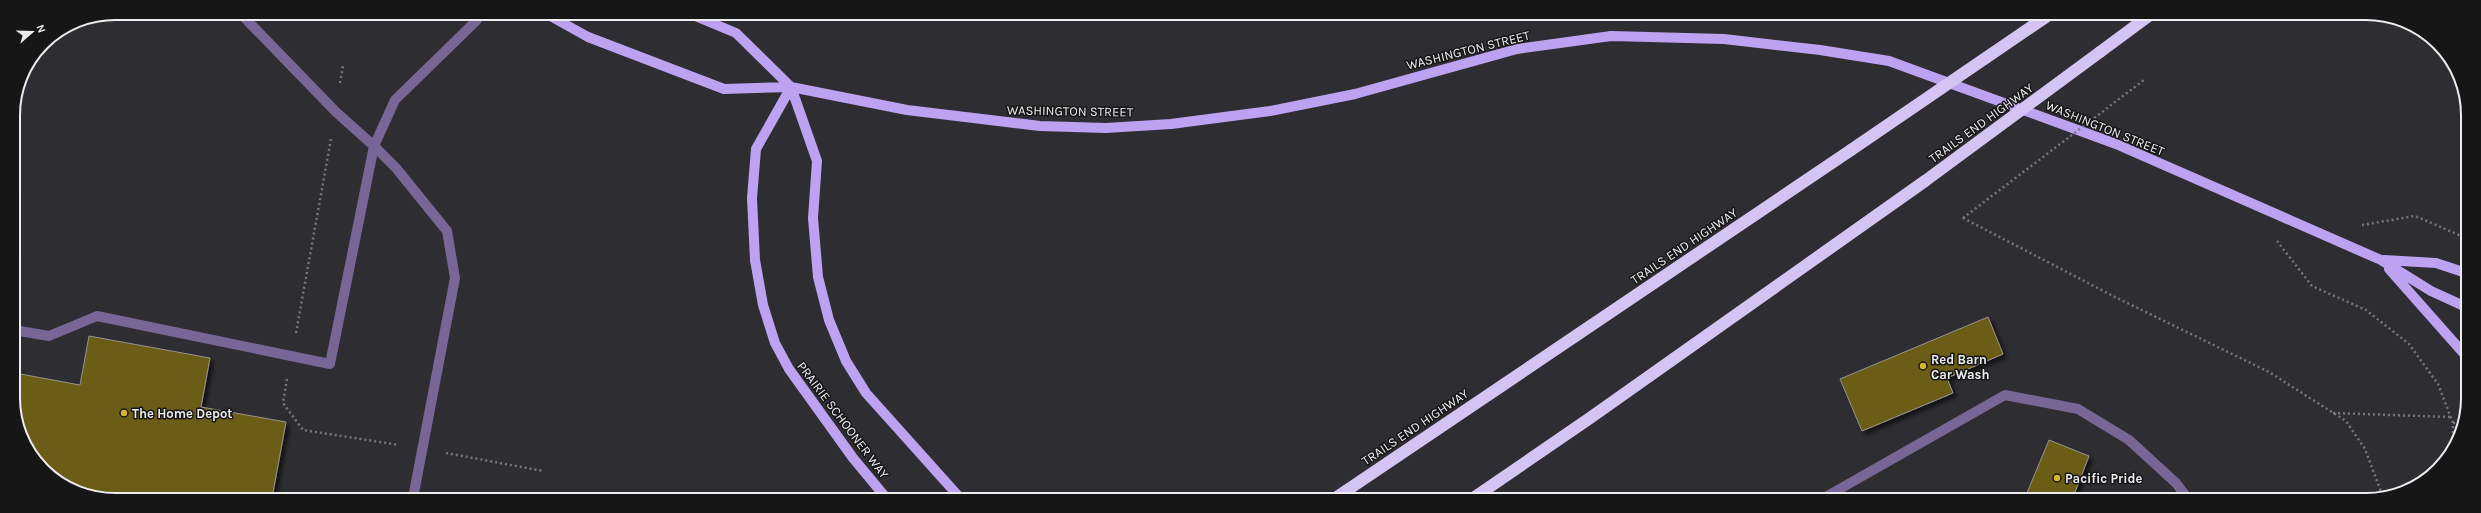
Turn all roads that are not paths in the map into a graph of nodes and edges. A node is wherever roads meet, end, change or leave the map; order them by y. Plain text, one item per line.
1 (247, 20) edge
2 (477, 20) edge
3 (558, 20) edge
4 (703, 20) edge
5 (2042, 20) edge
6 (2144, 20) edge
7 (792, 88) junction
8 (374, 146) junction
9 (2381, 260) junction
10 (2461, 271) edge
11 (2461, 305) edge
12 (20, 331) edge
13 (2461, 350) edge
14 (415, 493) edge
15 (882, 493) edge
16 (956, 493) edge
17 (1343, 493) edge
18 (1481, 493) edge
19 (1833, 493) edge
20 (2183, 493) edge

1 - 8 lane
2 - 8 lane
3 - 7 main road, WASHINGTON STREET
4 - 7 main road
5 - 17 highway, TRAILS END HIGHWAY, bridge
6 - 18 highway, TRAILS END HIGHWAY, bridge
7 - 9 main road, WASHINGTON STREET
7 - 15 main road, PRAIRIE SCHOONER WAY
7 - 16 main road
8 - 12 lane
8 - 14 lane
9 - 10 main road, WASHINGTON STREET
9 - 11 main road, WASHINGTON STREET
9 - 13 main road
19 - 20 lane

